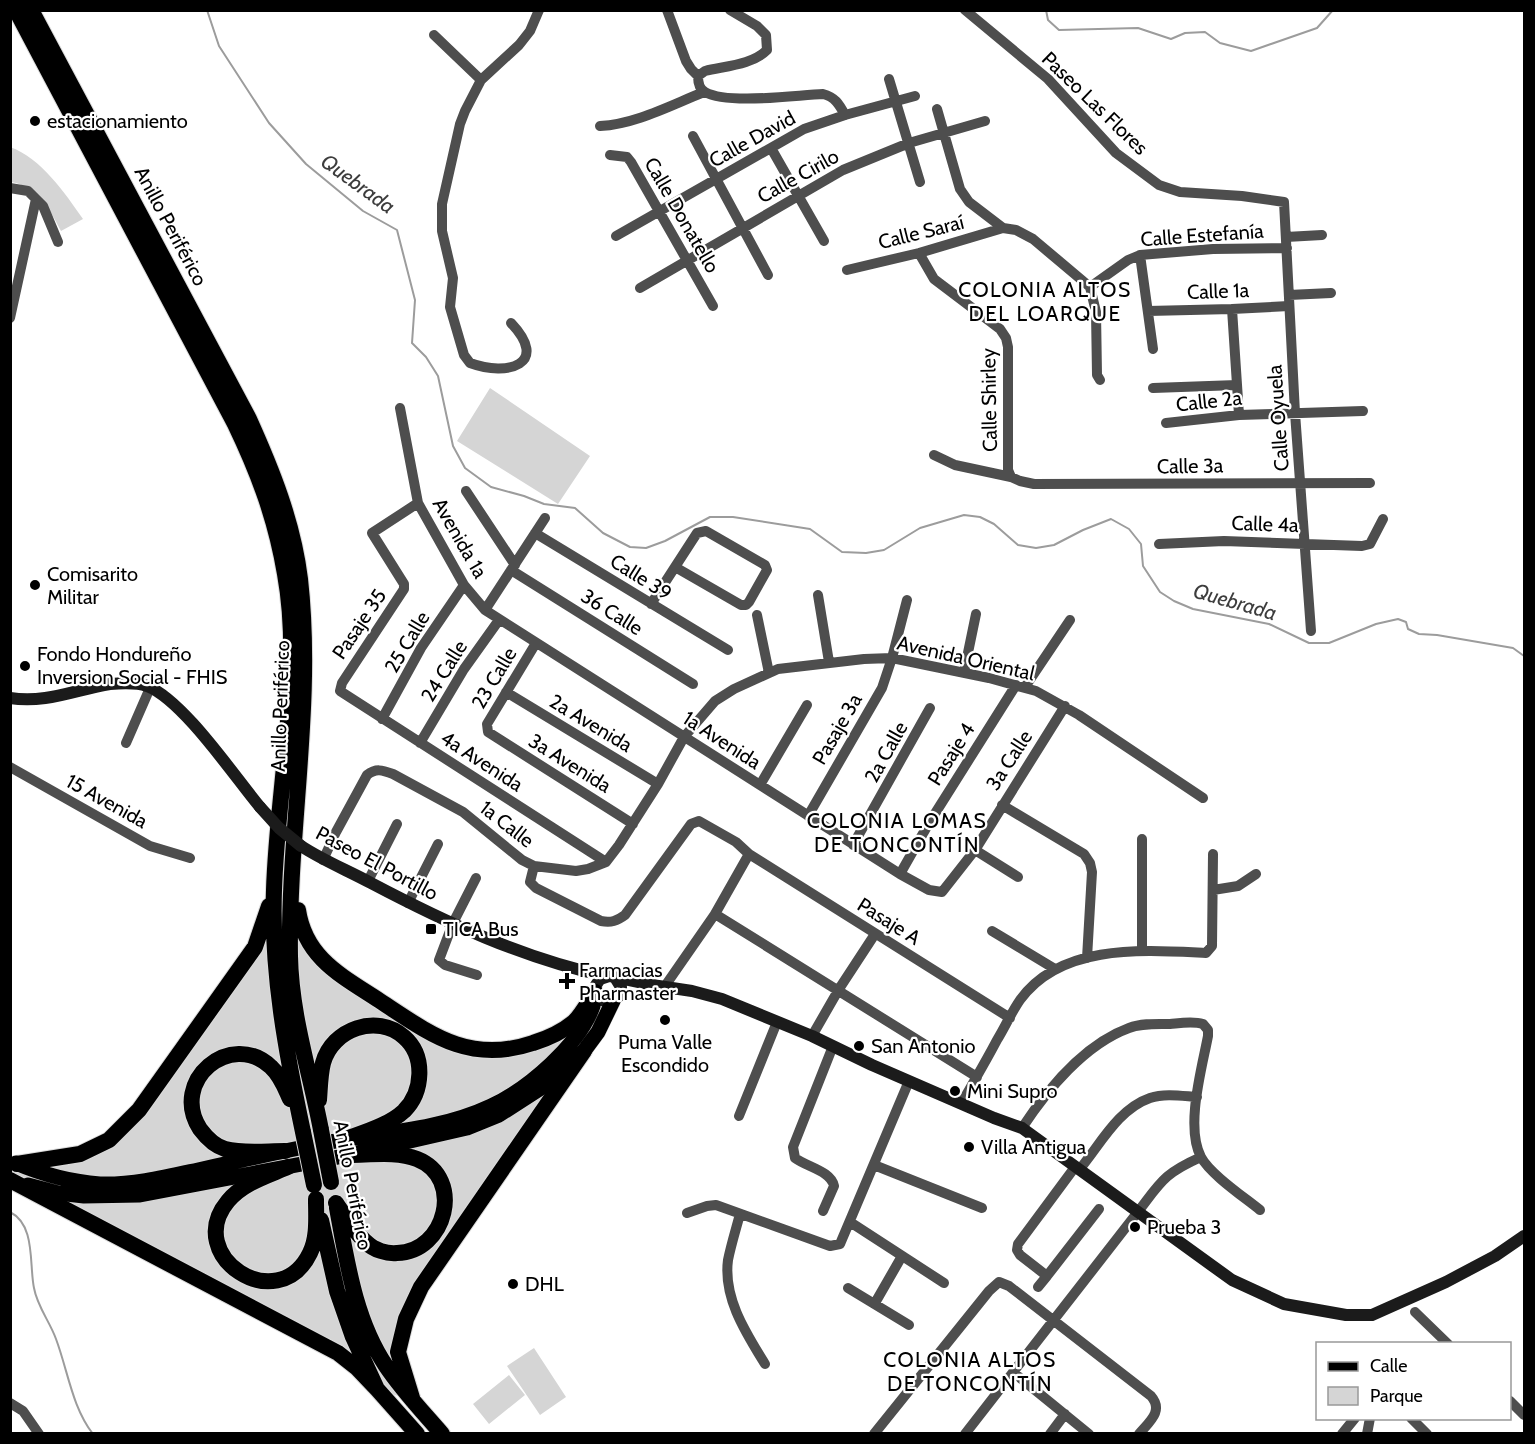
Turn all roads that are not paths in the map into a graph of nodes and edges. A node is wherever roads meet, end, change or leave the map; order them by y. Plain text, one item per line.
1 (16, 10) edge
2 (31, 10) edge
3 (539, 10) edge
4 (667, 10) edge
5 (730, 10) edge
6 (965, 10) edge
7 (434, 35) dead end
8 (698, 76) junction
9 (889, 79) dead end
10 (482, 80) junction
11 (704, 92) junction
12 (915, 96) dead end
13 (897, 101) junction
14 (937, 109) dead end
15 (845, 115) junction
16 (985, 121) dead end
17 (600, 126) dead end
18 (944, 134) junction
19 (693, 136) dead end
20 (909, 143) junction
21 (771, 148) junction
22 (610, 155) dead end
23 (716, 180) junction
24 (920, 182) dead end
25 (10, 188) edge
26 (799, 195) junction
27 (36, 199) junction
28 (1284, 202) joint
29 (660, 212) junction
30 (742, 228) junction
31 (1003, 228) junction
32 (1322, 235) dead end
33 (616, 236) dead end
34 (824, 241) dead end
35 (58, 242) dead end
36 (1287, 242) junction
37 (919, 253) junction
38 (1140, 255) junction
39 (687, 259) junction
40 (847, 270) dead end
41 (768, 275) dead end
42 (1090, 287) junction
43 (640, 288) dead end
44 (1331, 293) dead end
45 (1289, 301) junction
46 (713, 306) dead end
47 (1232, 309) junction
48 (1148, 311) junction
49 (10, 318) edge
50 (511, 323) dead end
51 (1153, 349) dead end
52 (1100, 380) dead end
53 (1237, 385) junction
54 (1153, 388) dead end
55 (400, 408) dead end
56 (1363, 411) dead end
57 (1295, 413) junction
58 (1239, 415) junction
59 (1166, 423) dead end
60 (934, 455) dead end
61 (1011, 477) junction
62 (1301, 482) junction
63 (1370, 483) dead end
64 (466, 491) dead end
65 (418, 503) junction
66 (545, 518) dead end
67 (1383, 519) dead end
68 (536, 533) junction
69 (1305, 543) junction
70 (1159, 544) dead end
71 (513, 567) junction
72 (675, 567) junction
73 (464, 585) junction
74 (818, 595) dead end
75 (907, 600) dead end
76 (651, 604) junction
77 (485, 610) junction
78 (976, 614) dead end
79 (758, 615) dead end
80 (499, 620) junction
81 (1070, 620) dead end
82 (1311, 631) dead end
83 (536, 643) junction
84 (728, 650) dead end
85 (892, 658) junction
86 (829, 662) junction
87 (964, 672) junction
88 (769, 673) junction
89 (693, 684) dead end
90 (1021, 686) junction
91 (150, 687) junction
92 (340, 691) joint
93 (506, 693) junction
94 (10, 698) edge
95 (807, 705) dead end
96 (1065, 706) junction
97 (930, 708) dead end
98 (382, 719) junction
99 (488, 732) joint
100 (684, 736) junction
101 (126, 743) dead end
102 (420, 743) junction
103 (10, 767) edge
104 (658, 784) junction
105 (759, 786) junction
106 (1203, 798) dead end
107 (1002, 805) junction
108 (808, 816) junction
109 (397, 824) dead end
110 (633, 824) junction
111 (1142, 839) dead end
112 (438, 844) dead end
113 (853, 845) junction
114 (975, 850) junction
115 (749, 854) junction
116 (1213, 854) dead end
117 (190, 858) dead end
118 (323, 860) junction
119 (606, 862) junction
120 (534, 866) junction
121 (293, 873) junction
122 (900, 874) junction
123 (1256, 874) dead end
124 (1018, 877) dead end
125 (476, 878) dead end
126 (368, 881) junction
127 (1212, 890) junction
128 (274, 891) junction
129 (942, 892) joint
130 (408, 903) junction
131 (715, 914) junction
132 (453, 923) junction
133 (992, 931) dead end
134 (875, 934) junction
135 (1142, 950) junction
136 (1087, 958) junction
137 (570, 968) junction
138 (1055, 969) junction
139 (477, 975) dead end
140 (610, 977) junction
141 (652, 985) junction
142 (665, 986) junction
143 (839, 989) junction
144 (596, 992) junction
145 (616, 999) junction
146 (1010, 1018) junction
147 (777, 1022) junction
148 (812, 1036) junction
149 (833, 1046) junction
150 (584, 1051) junction
151 (977, 1077) junction
152 (909, 1081) junction
153 (1197, 1097) junction
154 (961, 1104) junction
155 (739, 1116) dead end
156 (319, 1123) junction
157 (302, 1126) junction
158 (1022, 1128) junction
159 (347, 1147) junction
160 (1201, 1157) junction
161 (286, 1159) junction
162 (874, 1165) junction
163 (1077, 1168) junction
164 (12, 1171) edge
165 (315, 1192) junction
166 (336, 1203) junction
167 (982, 1208) dead end
168 (1099, 1209) dead end
169 (1260, 1210) dead end
170 (823, 1211) dead end
171 (687, 1213) dead end
172 (1137, 1213) junction
173 (740, 1214) junction
174 (850, 1222) junction
175 (1524, 1236) edge
176 (902, 1256) junction
177 (1047, 1276) junction
178 (944, 1283) dead end
179 (1038, 1287) dead end
180 (848, 1288) dead end
181 (875, 1303) junction
182 (1415, 1312) dead end
183 (1053, 1320) junction
184 (909, 1325) dead end
185 (1446, 1342) edge
186 (765, 1365) dead end
187 (1013, 1372) junction
188 (377, 1389) junction
189 (413, 1401) junction
190 (10, 1403) edge
191 (1511, 1403) edge
192 (1065, 1414) junction
193 (1524, 1415) edge
194 (1355, 1420) edge
195 (1412, 1420) edge
196 (39, 1434) edge
197 (417, 1434) edge
198 (442, 1434) edge
199 (874, 1434) edge
200 (964, 1434) edge
201 (1050, 1434) edge
202 (1089, 1434) edge
203 (1139, 1434) edge
204 (1342, 1434) edge
205 (1427, 1434) edge

1 - 128 highway, Anillo Periférico
2 - 121 highway, Anillo Periférico
3 - 10 street
4 - 8 street
5 - 8 street
6 - 28 street, Paseo Las Flores
7 - 10 street
8 - 11 street
9 - 13 street
10 - 50 street
11 - 15 street
11 - 17 street
12 - 13 street, Calle David
13 - 15 street, Calle David
13 - 20 street
14 - 18 street
15 - 21 street, Calle David
16 - 18 street, Calle Cirilo
18 - 20 street, Calle Cirilo
18 - 31 street
19 - 23 street
20 - 24 street
20 - 26 street, Calle Cirilo
21 - 23 street, Calle David
21 - 26 street
22 - 29 street, Calle Donatello
23 - 29 street, Calle David
23 - 30 street
25 - 27 street
26 - 30 street, Calle Cirilo
26 - 34 street
27 - 35 street
27 - 49 street
28 - 36 street, Calle Oyuela
29 - 33 street, Calle David
29 - 39 street, Calle Donatello
30 - 39 street, Calle Cirilo
30 - 41 street
31 - 37 street, Calle Saraí
31 - 42 street
32 - 36 street, Calle Estefanía
36 - 38 street, Calle Estefanía
36 - 45 street, Calle Oyuela
37 - 40 street, Calle Saraí
37 - 61 street, Calle Shirley
38 - 42 street, Calle Estefanía
38 - 48 street
39 - 43 street, Calle Cirilo
39 - 46 street, Calle Donatello
42 - 52 street
44 - 45 street, Calle 1a
45 - 47 street, Calle 1a
45 - 57 street, Calle Oyuela
47 - 48 street, Calle 1a
47 - 53 street
48 - 51 street
53 - 54 street
53 - 58 street
55 - 65 street, Avenida 1a
56 - 57 street, Calle 2a
57 - 58 street, Calle 2a
57 - 62 street, Calle Oyuela
58 - 59 street, Calle 2a
60 - 61 street, Calle 3a
61 - 62 street, Calle 3a
62 - 63 street, Calle 3a
62 - 69 street, Calle Oyuela
64 - 71 street
65 - 73 street, Avenida 1a
65 - 92 street, Pasaje 35
66 - 68 street
67 - 69 street, Calle 4a
68 - 71 street
68 - 76 street, Calle 39
69 - 70 street, Calle 4a
69 - 82 street, Calle Oyuela
71 - 77 street
71 - 89 street, 36 Calle
72 - 72 street
72 - 76 street
73 - 77 street, Avenida 1a
73 - 98 street, 25 Calle
74 - 86 street
75 - 85 street, Pasaje 3a
76 - 84 street, Calle 39
77 - 80 street, 1a Avenida
78 - 87 street
79 - 88 street
80 - 83 street, 1a Avenida
80 - 102 street, 24 Calle
81 - 90 street, Pasaje 4
83 - 93 street, 23 Calle
83 - 100 street, 1a Avenida
85 - 86 street, Avenida Oriental
85 - 87 street, Avenida Oriental
85 - 108 street, Pasaje 3a
86 - 88 street, Avenida Oriental
87 - 90 street, Avenida Oriental
88 - 100 street, Avenida Oriental
90 - 96 street, Avenida Oriental
90 - 122 street, Pasaje 4
91 - 94 main road
91 - 101 street
91 - 118 main road, Paseo El Portillo, bridge
92 - 98 street, 4a Avenida
93 - 99 street, 23 Calle
93 - 104 street, 2a Avenida
95 - 105 street
96 - 106 street, Avenida Oriental
96 - 107 street, 3a Calle
97 - 113 street, 2a Calle
98 - 102 street, 4a Avenida
99 - 110 street, 3a Avenida
100 - 104 street, Avenida Oriental
100 - 105 street, 1a Avenida
102 - 119 street, 4a Avenida
103 - 117 street, 15 Avenida
104 - 110 street, Avenida Oriental
105 - 108 street, 1a Avenida
107 - 114 street, 3a Calle
107 - 136 street
108 - 113 street, 1a Avenida
109 - 126 street
110 - 119 street, Avenida Oriental
111 - 135 street
112 - 130 street
113 - 122 street, 1a Avenida
114 - 124 street
114 - 129 street, 3a Calle
115 - 120 street, 1a Calle
115 - 131 street
115 - 134 street, Pasaje A
116 - 127 street
118 - 120 street, 1a Calle
118 - 126 main road, Paseo El Portillo
119 - 120 street
121 - 144 highway
121 - 156 highway, Anillo Periférico
122 - 129 street, 1a Avenida
123 - 127 street
125 - 132 street
126 - 130 main road, Paseo El Portillo
127 - 135 street
128 - 157 highway, Anillo Periférico
128 - 164 highway
130 - 132 main road, Paseo El Portillo
131 - 142 street
131 - 143 street
132 - 137 main road, Paseo El Portillo
132 - 139 street
133 - 138 street
134 - 143 street
134 - 146 street, Pasaje A
135 - 136 street
136 - 138 street
137 - 140 main road, Paseo El Portillo
137 - 144 main road, Paseo El Portillo
138 - 146 street
140 - 141 main road, Paseo El Portillo
140 - 144 main road
140 - 145 main road
141 - 142 main road, Paseo El Portillo
141 - 145 main road
142 - 147 main road, Paseo El Portillo
143 - 148 street
143 - 151 street
144 - 145 main road
144 - 159 main road
145 - 150 main road
146 - 151 street
147 - 148 main road, Paseo El Portillo
147 - 155 street
148 - 149 main road, Paseo El Portillo
149 - 152 main road, Paseo El Portillo
149 - 170 street
150 - 159 main road
150 - 189 highway
151 - 154 street
152 - 154 main road, Paseo El Portillo
152 - 162 street
153 - 158 street
153 - 160 street
153 - 163 street
154 - 158 main road, Paseo El Portillo
156 - 159 highway
156 - 166 highway, Anillo Periférico, bridge
157 - 161 highway
157 - 165 highway, Anillo Periférico, bridge
158 - 163 main road, Paseo El Portillo
159 - 161 main road
159 - 166 highway
160 - 169 street
160 - 172 street
161 - 164 main road
161 - 165 highway
162 - 167 street
162 - 174 street
163 - 172 main road, Paseo El Portillo
163 - 177 street
164 - 188 highway
165 - 188 highway, Anillo Periférico
166 - 189 highway, Anillo Periférico
168 - 177 street
171 - 173 street
172 - 175 main road, Paseo El Portillo
172 - 183 street
173 - 174 street
173 - 186 street
174 - 176 street
176 - 178 street
176 - 181 street
177 - 179 street
180 - 181 street
181 - 184 street
182 - 185 street
183 - 187 street
183 - 199 street
183 - 203 street
187 - 192 street
187 - 200 street
188 - 197 highway, Anillo Periférico
189 - 198 highway, Anillo Periférico
190 - 196 street
191 - 193 street
192 - 201 street
192 - 202 street
194 - 204 street
195 - 205 street

